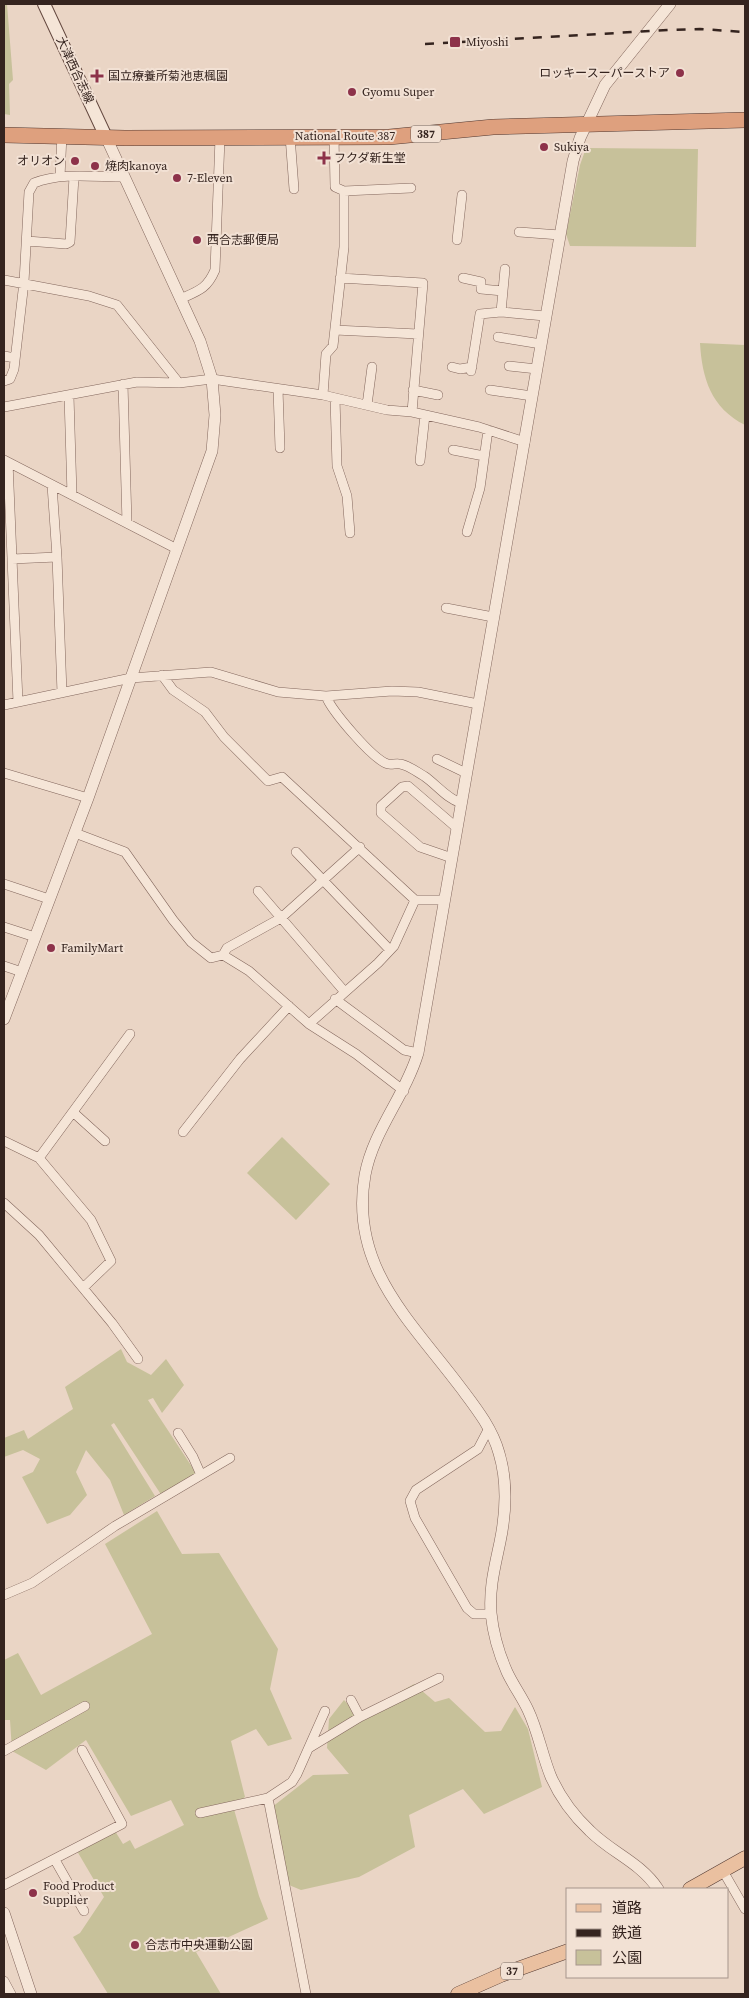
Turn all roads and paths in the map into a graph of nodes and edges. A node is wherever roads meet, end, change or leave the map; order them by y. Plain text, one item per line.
1 (44, 4) edge
2 (670, 4) edge
3 (745, 120) edge
4 (587, 124) junction
5 (4, 135) edge
6 (62, 135) junction
7 (290, 136) junction
8 (334, 136) junction
9 (106, 137) junction
10 (220, 138) junction
11 (60, 177) junction
12 (74, 177) junction
13 (124, 177) junction
14 (411, 188) dead end
15 (294, 189) dead end
16 (344, 192) junction
17 (462, 195) dead end
18 (519, 232) dead end
19 (560, 235) junction
20 (457, 240) dead end
21 (27, 241) junction
22 (505, 269) dead end
23 (340, 278) junction
24 (463, 278) dead end
25 (4, 280) edge
26 (24, 282) junction
27 (503, 291) junction
28 (180, 299) junction
29 (501, 312) junction
30 (545, 316) junction
31 (335, 330) junction
32 (418, 334) junction
33 (498, 337) dead end
34 (541, 344) junction
35 (4, 356) edge
36 (15, 358) junction
37 (509, 366) dead end
38 (372, 367) dead end
39 (452, 367) dead end
40 (536, 369) junction
41 (212, 379) junction
42 (4, 381) edge
43 (179, 383) junction
44 (123, 384) junction
45 (278, 389) junction
46 (414, 390) junction
47 (490, 390) dead end
48 (323, 395) junction
49 (438, 395) dead end
50 (69, 396) junction
51 (532, 396) junction
52 (335, 398) junction
53 (367, 406) junction
54 (4, 408) edge
55 (412, 412) junction
56 (425, 415) junction
57 (488, 430) junction
58 (524, 442) junction
59 (280, 448) dead end
60 (453, 450) dead end
61 (484, 456) junction
62 (6, 461) edge
63 (420, 461) dead end
64 (52, 485) junction
65 (72, 495) junction
66 (126, 523) junction
67 (467, 532) dead end
68 (350, 533) dead end
69 (177, 549) junction
70 (57, 557) junction
71 (12, 559) junction
72 (446, 608) dead end
73 (493, 617) junction
74 (162, 675) junction
75 (131, 678) junction
76 (62, 693) junction
77 (326, 696) junction
78 (18, 702) junction
79 (478, 704) junction
80 (4, 705) edge
81 (437, 759) dead end
82 (4, 773) edge
83 (466, 773) junction
84 (88, 798) junction
85 (461, 802) junction
86 (457, 828) junction
87 (75, 833) junction
88 (360, 847) junction
89 (296, 852) dead end
90 (452, 858) junction
91 (323, 881) junction
92 (4, 884) edge
93 (258, 892) dead end
94 (49, 899) junction
95 (415, 900) junction
96 (445, 900) junction
97 (281, 918) junction
98 (4, 927) edge
99 (35, 937) junction
100 (390, 950) junction
101 (222, 955) junction
102 (4, 966) edge
103 (22, 972) junction
104 (344, 992) junction
105 (335, 999) junction
106 (289, 1006) junction
107 (4, 1019) edge
108 (309, 1024) junction
109 (130, 1034) dead end
110 (418, 1053) junction
111 (404, 1091) junction
112 (74, 1113) junction
113 (183, 1132) dead end
114 (4, 1140) edge
115 (105, 1141) dead end
116 (38, 1158) junction
117 (4, 1203) edge
118 (83, 1288) junction
119 (138, 1359) dead end
120 (489, 1428) junction
121 (178, 1433) dead end
122 (230, 1458) dead end
123 (201, 1475) junction
124 (4, 1595) edge
125 (491, 1614) junction
126 (439, 1678) dead end
127 (351, 1700) dead end
128 (85, 1706) dead end
129 (325, 1711) dead end
130 (360, 1718) junction
131 (308, 1748) junction
132 (82, 1750) dead end
133 (4, 1751) edge
134 (268, 1798) junction
135 (200, 1813) dead end
136 (745, 1858) edge
137 (56, 1860) junction
138 (723, 1871) junction
139 (4, 1885) edge
140 (657, 1888) edge
141 (692, 1888) edge
142 (745, 1909) edge
143 (84, 1911) dead end
144 (4, 1913) edge
145 (566, 1952) edge
146 (4, 1983) edge
147 (473, 1991) edge
148 (11, 1994) edge
149 (31, 1994) edge
150 (306, 1994) edge
151 (458, 1994) edge

1 - 9 main road, 大津西合志線
2 - 4 street
3 - 4 highway, National Route 387 / 387
4 - 8 highway, National Route 387 / 387
4 - 19 street
5 - 6 highway, National Route 387 / 387
6 - 9 highway, National Route 387 / 387
6 - 11 street
7 - 8 highway, National Route 387 / 387
7 - 10 highway, National Route 387 / 387
7 - 15 street
8 - 16 street
9 - 10 highway, National Route 387 / 387
9 - 13 street
10 - 28 street
11 - 12 street
11 - 21 street
12 - 13 street
12 - 21 street
13 - 28 street
14 - 16 street
16 - 23 street
17 - 20 street
18 - 19 street
19 - 30 street
21 - 26 street
22 - 27 street
23 - 31 street
23 - 32 street
24 - 27 street
25 - 26 street
26 - 36 street
26 - 43 street
27 - 29 street
28 - 41 street
29 - 30 street
29 - 39 street
30 - 34 street
31 - 32 street
31 - 48 street
32 - 46 street
33 - 34 street
34 - 40 street
35 - 36 street
36 - 42 street
37 - 40 street
38 - 53 street
40 - 51 street
41 - 43 street
41 - 45 street
41 - 69 street
43 - 44 street
44 - 50 street
44 - 66 street
45 - 48 street
45 - 59 street
46 - 49 street
46 - 55 street
47 - 51 street
48 - 52 street
50 - 54 street
50 - 65 street
51 - 58 street
52 - 53 street
52 - 68 street
53 - 55 street
55 - 56 street
56 - 57 street
56 - 63 street
57 - 58 street
57 - 61 street
58 - 73 street
60 - 61 street
61 - 67 street
62 - 64 street
62 - 71 street
64 - 65 street
64 - 70 street
65 - 66 street
66 - 69 street
69 - 75 street
70 - 71 street
70 - 76 street
71 - 78 street
72 - 73 street
73 - 79 street
74 - 75 street
74 - 77 street
74 - 88 street
75 - 76 street
75 - 84 street
76 - 78 street
77 - 79 street
77 - 85 street
78 - 80 street
79 - 83 street
81 - 83 street
82 - 84 street
83 - 85 street
84 - 87 street
85 - 86 street
86 - 90 street
86 - 90 street
87 - 94 street
87 - 101 street
88 - 91 street
88 - 95 street
89 - 91 street
90 - 96 street
91 - 97 street
91 - 100 street
92 - 94 street
93 - 97 street
94 - 99 street
95 - 96 street
95 - 100 street
96 - 110 street
97 - 101 street
97 - 104 street
98 - 99 street
99 - 103 street
100 - 104 street
101 - 106 street
102 - 103 street
103 - 107 street
104 - 105 street
105 - 108 street
105 - 110 street
106 - 108 street
106 - 113 street
108 - 111 street
109 - 112 street
110 - 111 street
111 - 120 street
112 - 115 street
112 - 116 street
114 - 116 street
116 - 118 street
117 - 118 street
118 - 119 street
120 - 125 street
120 - 125 street
121 - 123 street
122 - 123 street
123 - 124 street
125 - 140 street
126 - 130 street
127 - 130 street
128 - 133 street
129 - 131 street
130 - 131 street
131 - 134 street
132 - 137 street
134 - 135 street
134 - 150 street
136 - 138 main road
137 - 139 street
137 - 143 street
138 - 141 main road
138 - 142 street
144 - 149 street
145 - 147 main road, 37
146 - 148 street
147 - 151 main road, 37

